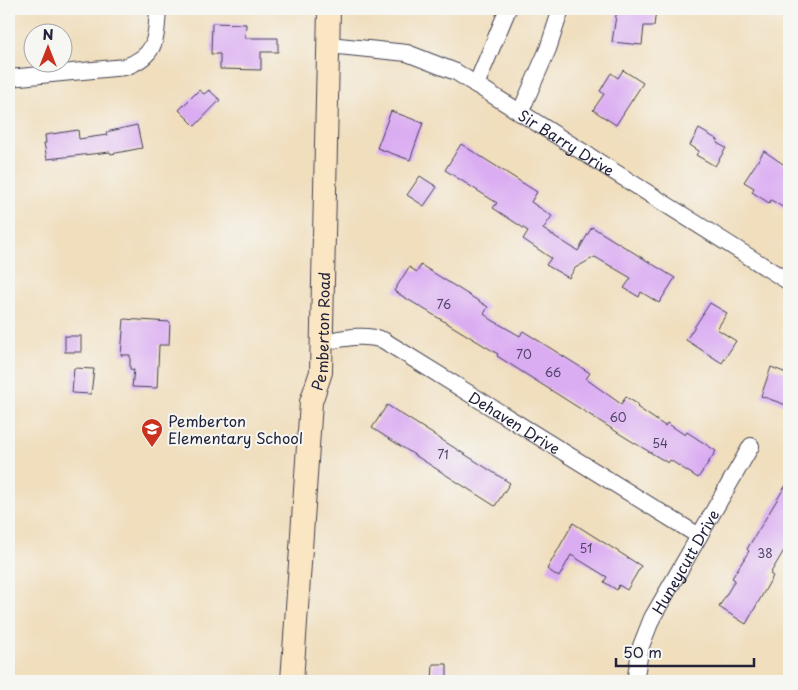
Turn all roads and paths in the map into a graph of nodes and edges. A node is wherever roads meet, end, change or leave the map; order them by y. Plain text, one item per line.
1 (158, 9) edge
2 (329, 9) edge
3 (508, 9) edge
4 (561, 9) edge
5 (329, 45) junction
6 (9, 78) edge
7 (476, 85) junction
8 (520, 113) junction
9 (789, 282) edge
10 (321, 342) junction
11 (751, 446) dead end
12 (700, 536) junction
13 (292, 681) edge
14 (635, 681) edge

1 - 6 street
2 - 5 street, Pemberton Road
3 - 7 street
4 - 8 street
5 - 7 street, Sir Barry Drive
5 - 10 street, Pemberton Road
7 - 8 street, Sir Barry Drive
8 - 9 street, Sir Barry Drive
10 - 12 street, Dehaven Drive
10 - 13 street, Pemberton Road
11 - 12 street, Huneycutt Drive
12 - 14 street, Huneycutt Drive

